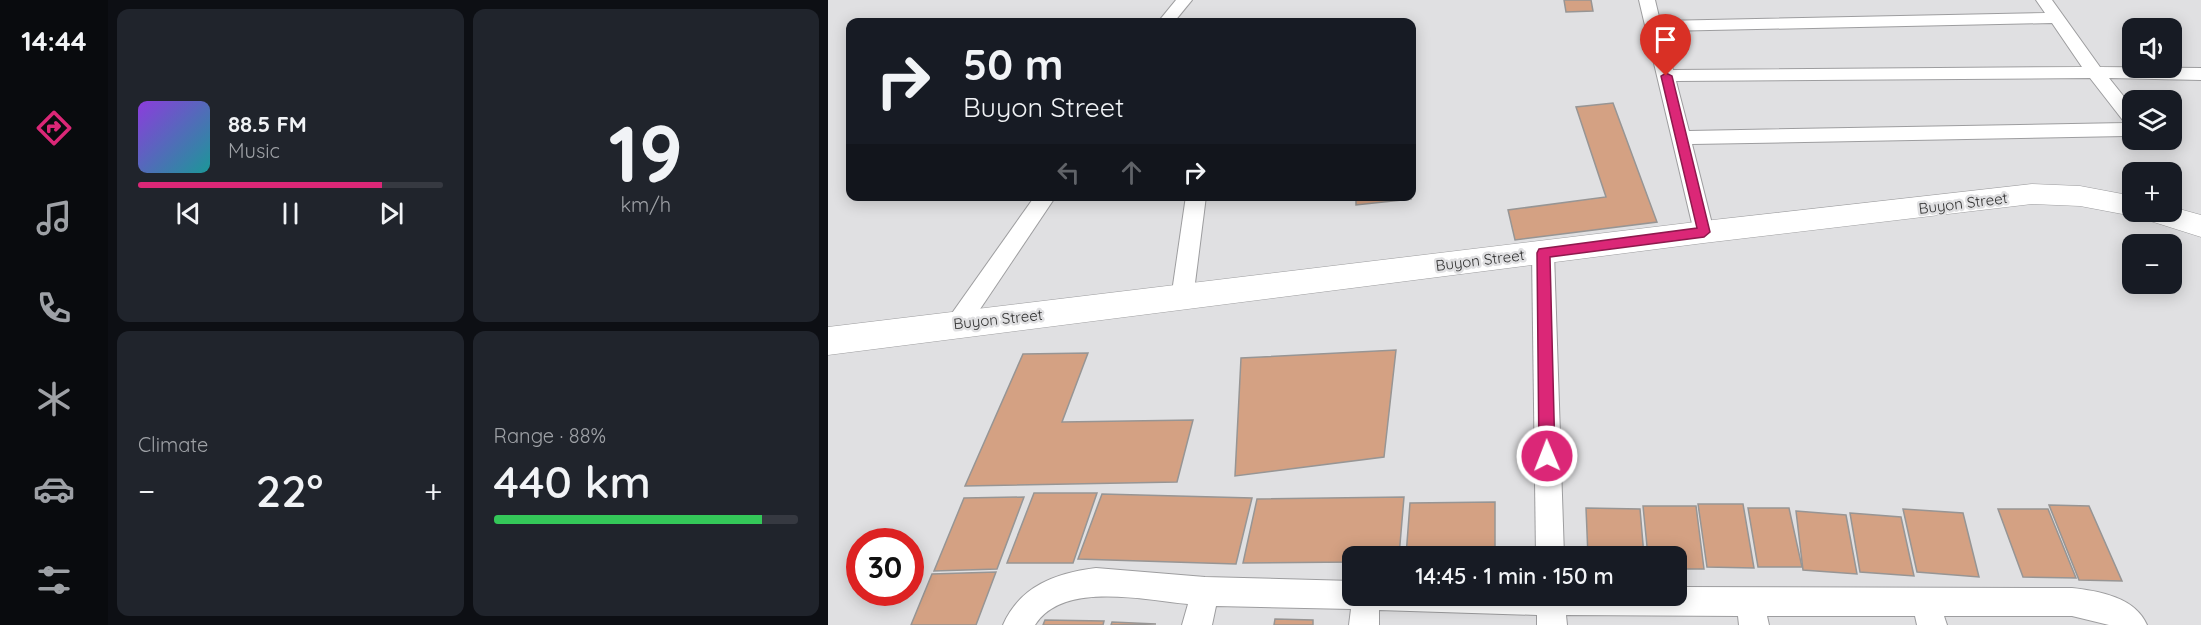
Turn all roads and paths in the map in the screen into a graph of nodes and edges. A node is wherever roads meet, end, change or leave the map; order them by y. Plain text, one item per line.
1 (1184, 0) edge
2 (1647, 0) edge
3 (2044, 0) edge
4 (1169, 18) edge
5 (2057, 18) junction
6 (1654, 26) junction
7 (2095, 72) junction
8 (2201, 74) edge
9 (1666, 76) junction
10 (2122, 106) edge
11 (2122, 130) edge
12 (1680, 138) junction
13 (1043, 201) edge
14 (1195, 201) edge
15 (2122, 204) edge
16 (2182, 220) edge
17 (2201, 226) edge
18 (1704, 232) junction
19 (1544, 253) junction
20 (1182, 298) junction
21 (958, 323) junction
22 (828, 341) edge
23 (1550, 546) edge
24 (1205, 591) junction
25 (1342, 596) edge
26 (1366, 606) edge
27 (1532, 606) edge
28 (1551, 607) edge
29 (1929, 613) edge
30 (1752, 614) edge
31 (1018, 625) edge
32 (1197, 625) edge
33 (1365, 625) edge
34 (2132, 625) edge

1 - 4 street
2 - 6 street
3 - 5 street
5 - 6 street
5 - 7 street
6 - 9 street
7 - 8 street
7 - 9 street
7 - 10 street
9 - 12 street
11 - 12 street
12 - 18 street
13 - 21 street
14 - 20 street
15 - 18 main road, Buyon Street
16 - 17 main road
18 - 19 main road, Buyon Street
19 - 20 main road, Buyon Street
19 - 23 street
20 - 21 main road, Buyon Street
21 - 22 main road, Buyon Street
24 - 25 street
24 - 31 street
24 - 32 street
26 - 33 street
27 - 28 street
28 - 30 street
29 - 30 street
29 - 34 street

